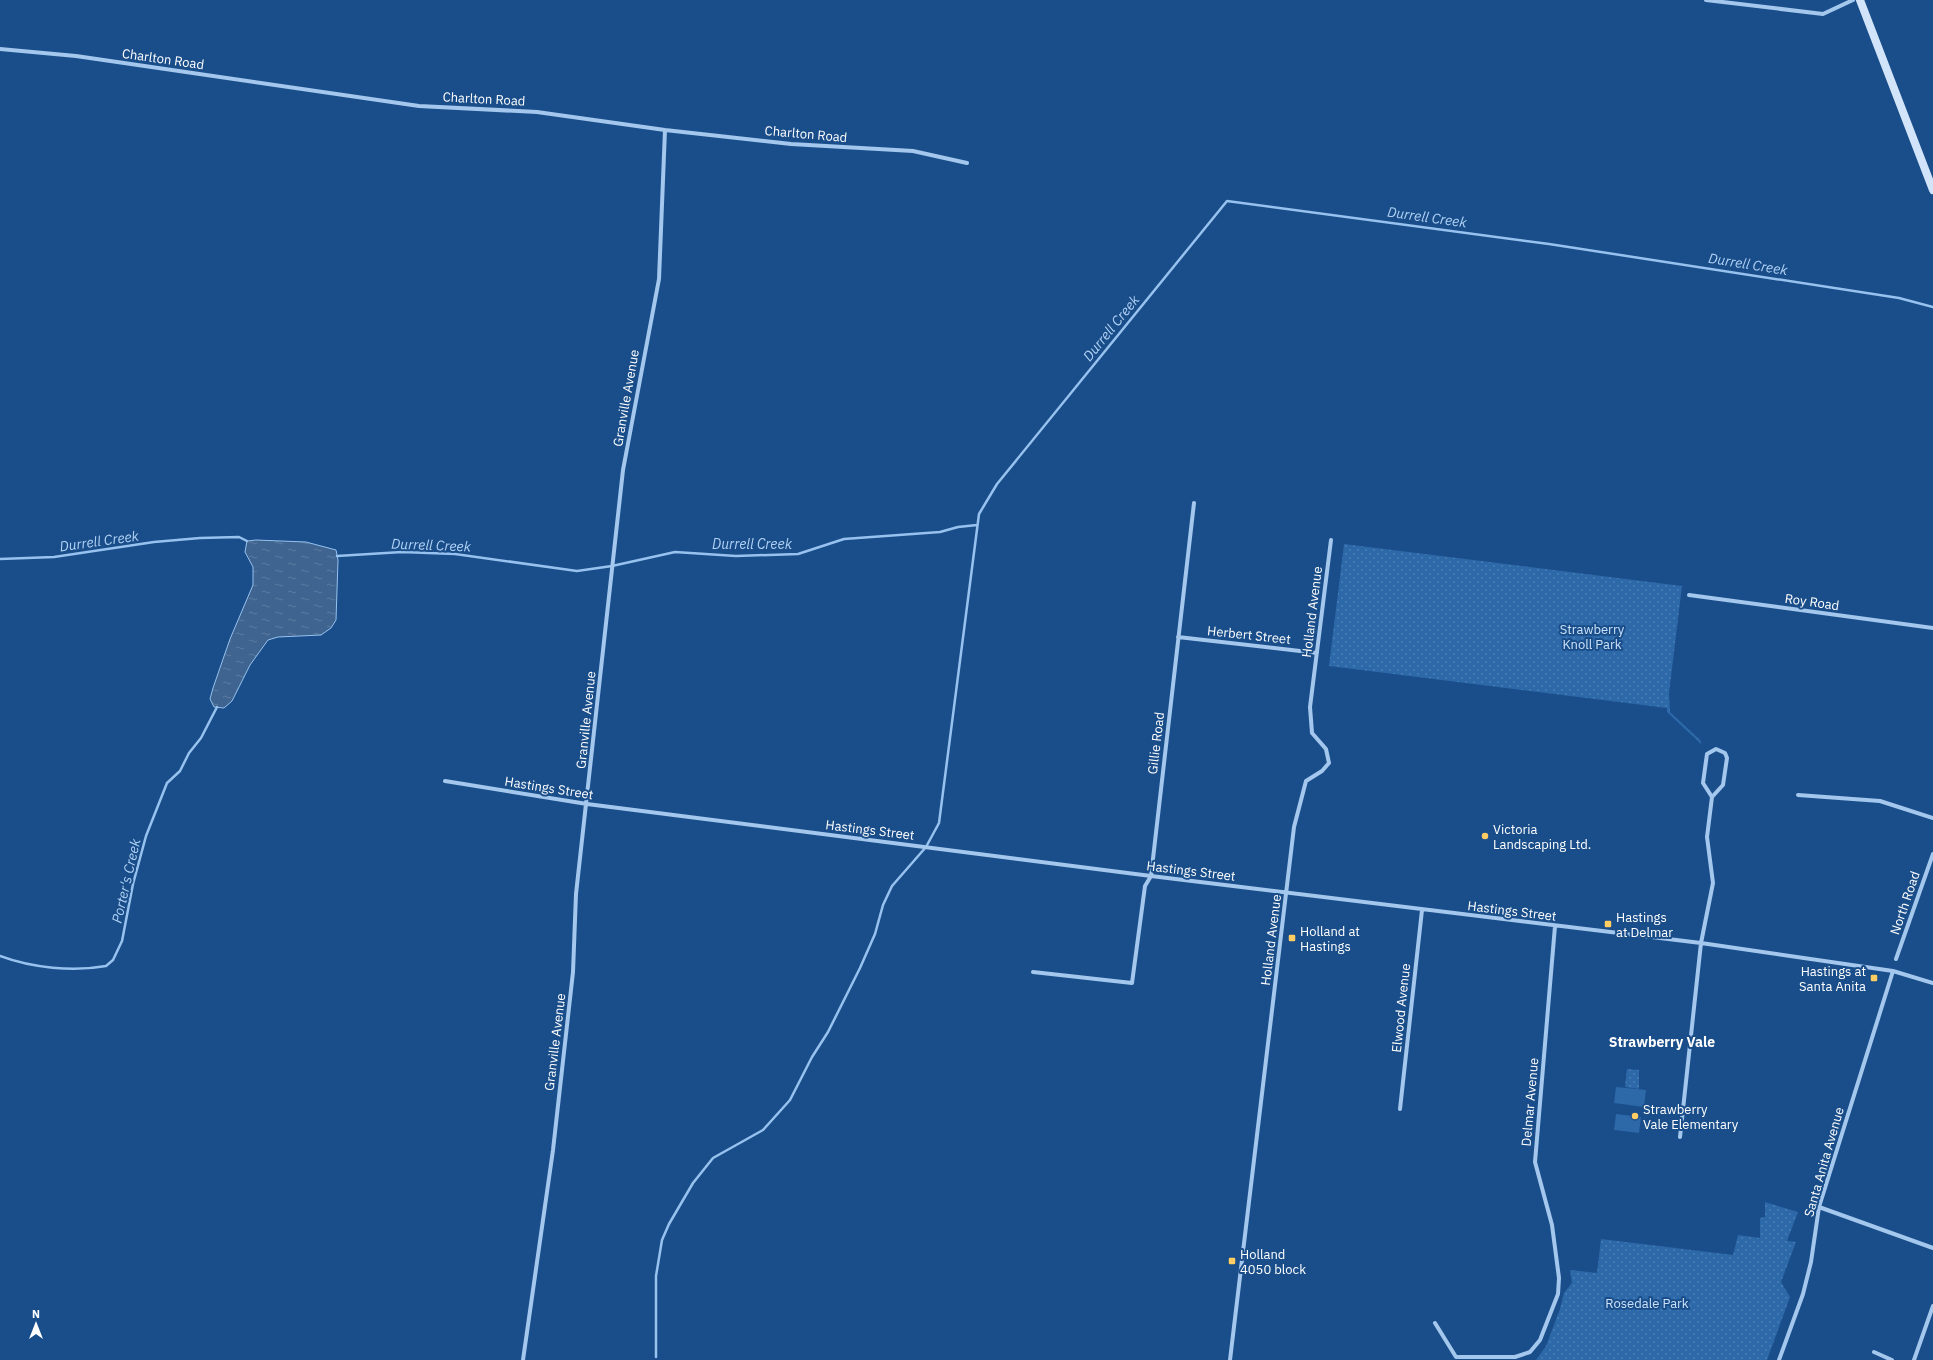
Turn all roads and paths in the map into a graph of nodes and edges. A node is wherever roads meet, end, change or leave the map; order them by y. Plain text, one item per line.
1 (1706, 0) edge
2 (1853, 0) edge
3 (1860, 0) edge
4 (0, 48) edge
5 (666, 130) junction
6 (967, 163) dead end
7 (1933, 190) edge
8 (1194, 503) dead end
9 (1331, 540) dead end
10 (1689, 595) dead end
11 (1933, 628) edge
12 (1178, 637) junction
13 (1317, 653) junction
14 (445, 781) dead end
15 (1798, 795) dead end
16 (1712, 797) junction
17 (587, 804) junction
18 (1933, 818) edge
19 (1933, 854) edge
20 (1150, 876) junction
21 (1287, 893) junction
22 (1422, 910) junction
23 (1555, 926) junction
24 (1701, 943) junction
25 (1896, 959) dead end
26 (1893, 970) junction
27 (1033, 972) dead end
28 (1933, 983) edge
29 (1400, 1109) dead end
30 (1680, 1137) dead end
31 (1819, 1208) junction
32 (1933, 1248) edge
33 (1933, 1306) edge
34 (1435, 1323) dead end
35 (1874, 1352) dead end
36 (523, 1360) edge
37 (1230, 1360) edge
38 (1779, 1360) edge
39 (1892, 1360) edge
40 (1914, 1360) edge

1 - 2 street
3 - 7 main road
4 - 5 street, Charlton Road
5 - 6 street, Charlton Road
5 - 17 street, Granville Avenue
8 - 12 street, Gillie Road
9 - 13 street, Holland Avenue
10 - 11 street, Roy Road
12 - 13 street, Herbert Street
12 - 20 street, Gillie Road
13 - 21 street, Holland Avenue
14 - 17 street, Hastings Street
15 - 18 street
16 - 16 street
16 - 24 street
17 - 20 street, Hastings Street
17 - 36 street, Granville Avenue
19 - 25 street, North Road
20 - 21 street, Hastings Street
20 - 27 street, Gillie Road
21 - 22 street, Hastings Street
21 - 37 street, Holland Avenue
22 - 23 street, Hastings Street
22 - 29 street, Elwood Avenue
23 - 24 street, Hastings Street
23 - 34 street, Delmar Avenue
24 - 26 street, Hastings Street
24 - 30 street
26 - 28 street, Hastings Street
26 - 31 street, Santa Anita Avenue
31 - 32 street
31 - 38 street, Santa Anita Avenue
33 - 40 street
35 - 39 street

